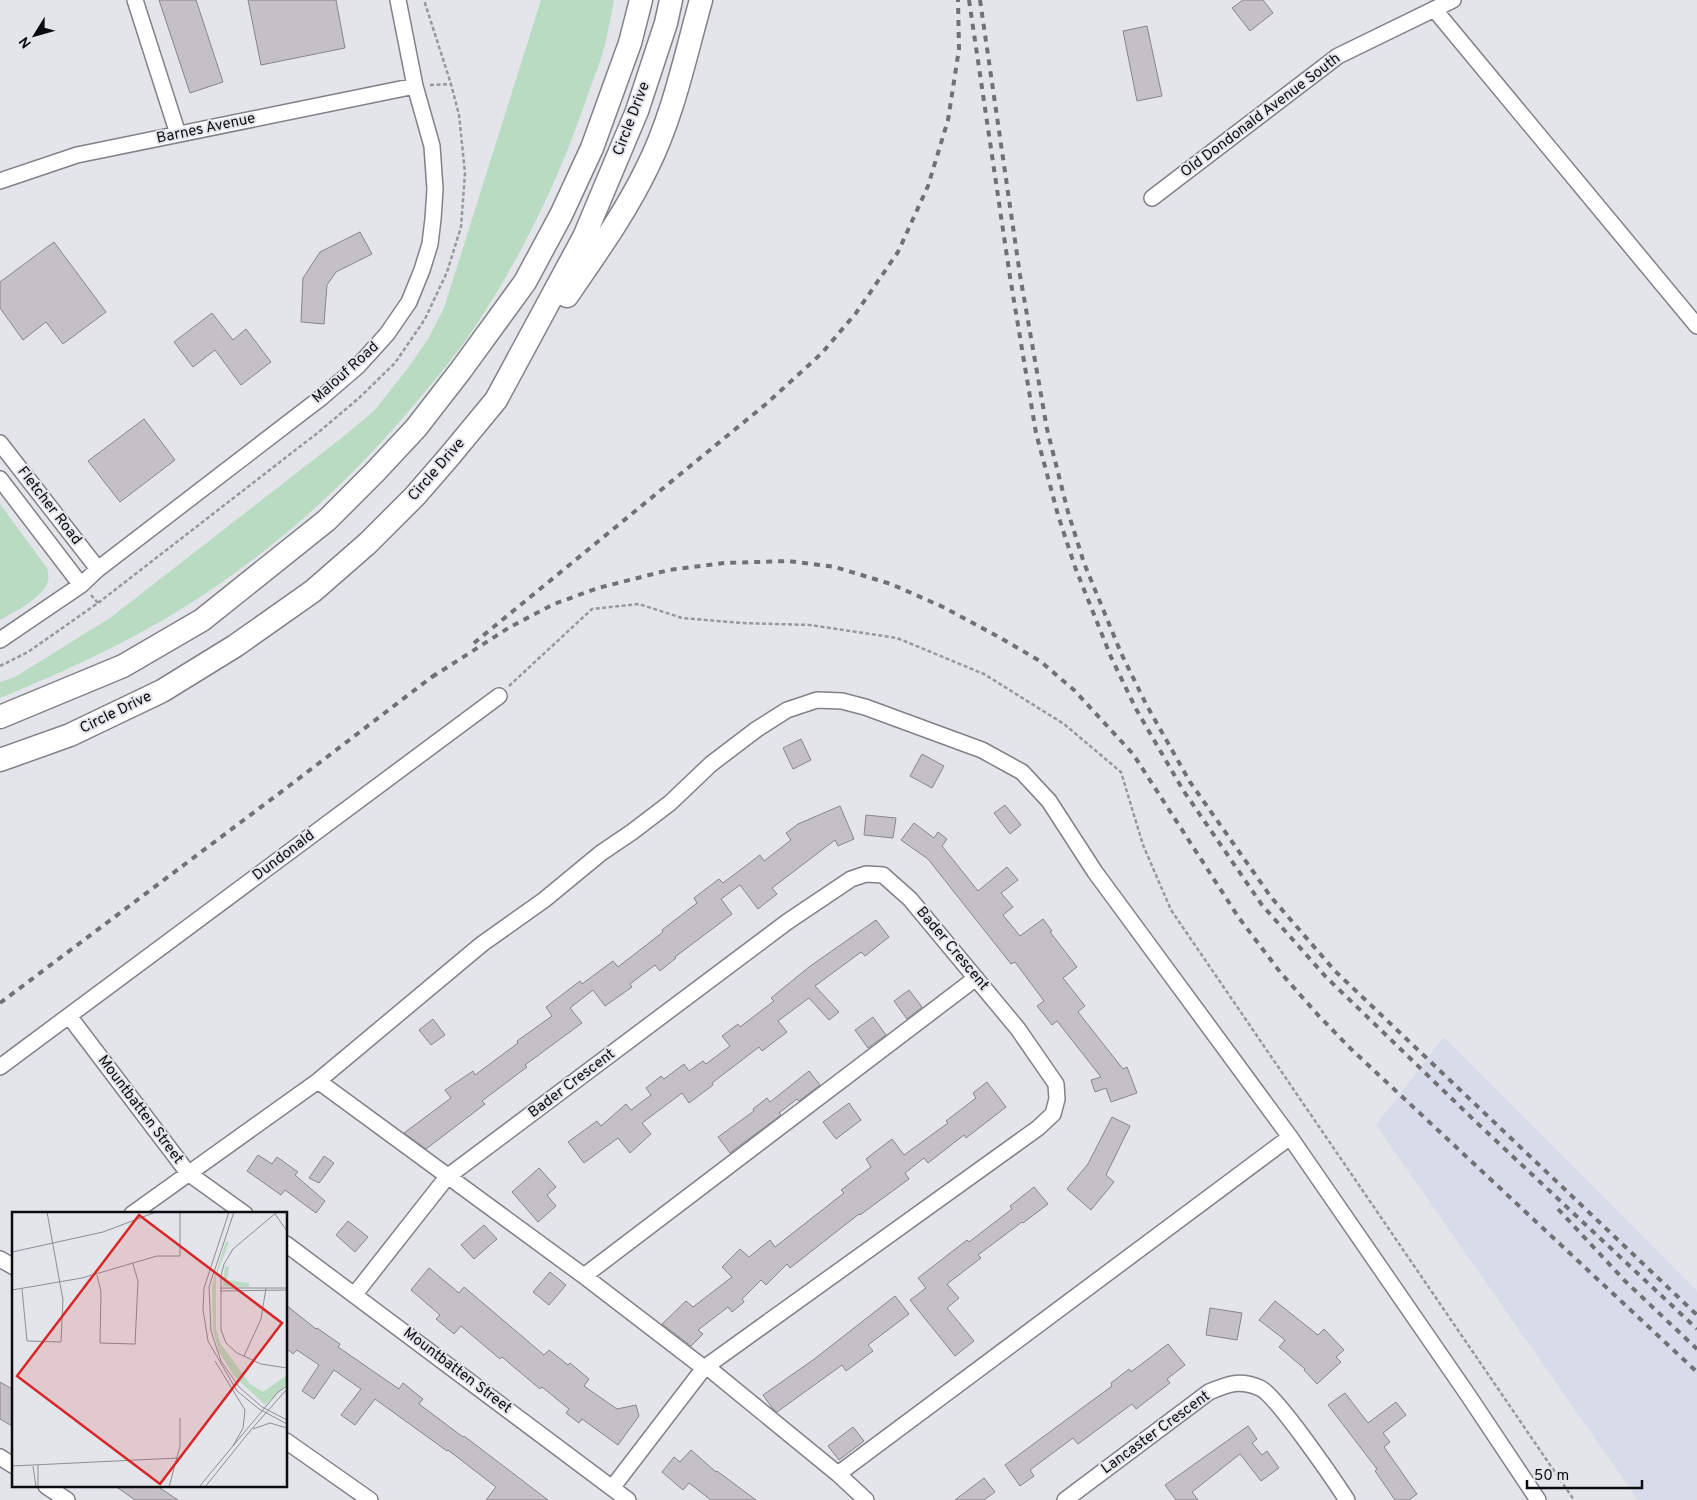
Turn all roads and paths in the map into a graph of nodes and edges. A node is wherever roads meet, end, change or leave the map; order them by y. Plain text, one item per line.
1 (135, 0) edge
2 (398, 0) edge
3 (424, 0) edge
4 (641, 0) edge
5 (671, 0) edge
6 (701, 0) edge
7 (1453, 0) edge
8 (1434, 9) junction
9 (451, 84) junction
10 (415, 86) junction
11 (178, 134) junction
12 (0, 181) edge
13 (1152, 198) dead end
14 (1697, 326) edge
15 (496, 400) junction
16 (0, 443) edge
17 (0, 479) edge
18 (98, 569) junction
19 (81, 584) junction
20 (0, 640) edge
21 (0, 666) edge
22 (499, 696) joint
23 (0, 717) edge
24 (0, 760) edge
25 (976, 978) junction
26 (69, 1016) junction
27 (0, 1067) edge
28 (318, 1081) junction
29 (1290, 1137) junction
30 (188, 1173) junction
31 (447, 1177) junction
32 (135, 1212) edge
33 (242, 1212) edge
34 (288, 1245) edge
35 (0, 1258) edge
36 (12, 1266) edge
37 (584, 1276) junction
38 (355, 1294) junction
39 (705, 1367) junction
40 (288, 1442) edge
41 (0, 1457) edge
42 (12, 1465) edge
43 (838, 1474) junction
44 (49, 1488) edge
45 (612, 1488) junction
46 (1340, 1497) edge
47 (67, 1500) edge
48 (370, 1500) edge
49 (628, 1500) edge
50 (866, 1500) edge
51 (1065, 1500) edge
52 (1538, 1500) edge
53 (1574, 1500) edge

1 - 11 street
2 - 10 street, Malouf Road
3 - 9 path
4 - 23 highway, Circle Drive
5 - 15 highway, Circle Drive
6 - 15 highway
7 - 8 street, Old Dondonald Avenue South
8 - 13 street, Old Dondonald Avenue South
8 - 14 street
9 - 10 path
9 - 21 path
10 - 11 street, Barnes Avenue
10 - 18 street, Malouf Road
11 - 12 street, Barnes Avenue
15 - 24 highway, Circle Drive
16 - 18 street, Fletcher Road
17 - 19 street, Fletcher Road
18 - 19 street, Malouf Road
19 - 20 street, Malouf Road
22 - 26 street, Dundonald
22 - 53 path
25 - 31 street, Bader Crescent
25 - 37 street
25 - 39 street, Bader Crescent
26 - 27 street, Dundonald
26 - 30 street, Mountbatten Street
28 - 29 street
28 - 30 street
28 - 31 street
29 - 43 street
29 - 52 street
30 - 32 street
30 - 33 street, Mountbatten Street
31 - 37 street
31 - 38 street, Bader Crescent
34 - 38 street, Mountbatten Street
35 - 36 street
37 - 39 street
38 - 45 street, Mountbatten Street
39 - 43 street
39 - 45 street, Bader Crescent
40 - 48 street
41 - 42 street
43 - 50 street
44 - 47 street
45 - 49 street, Mountbatten Street
46 - 51 street, Lancaster Crescent

